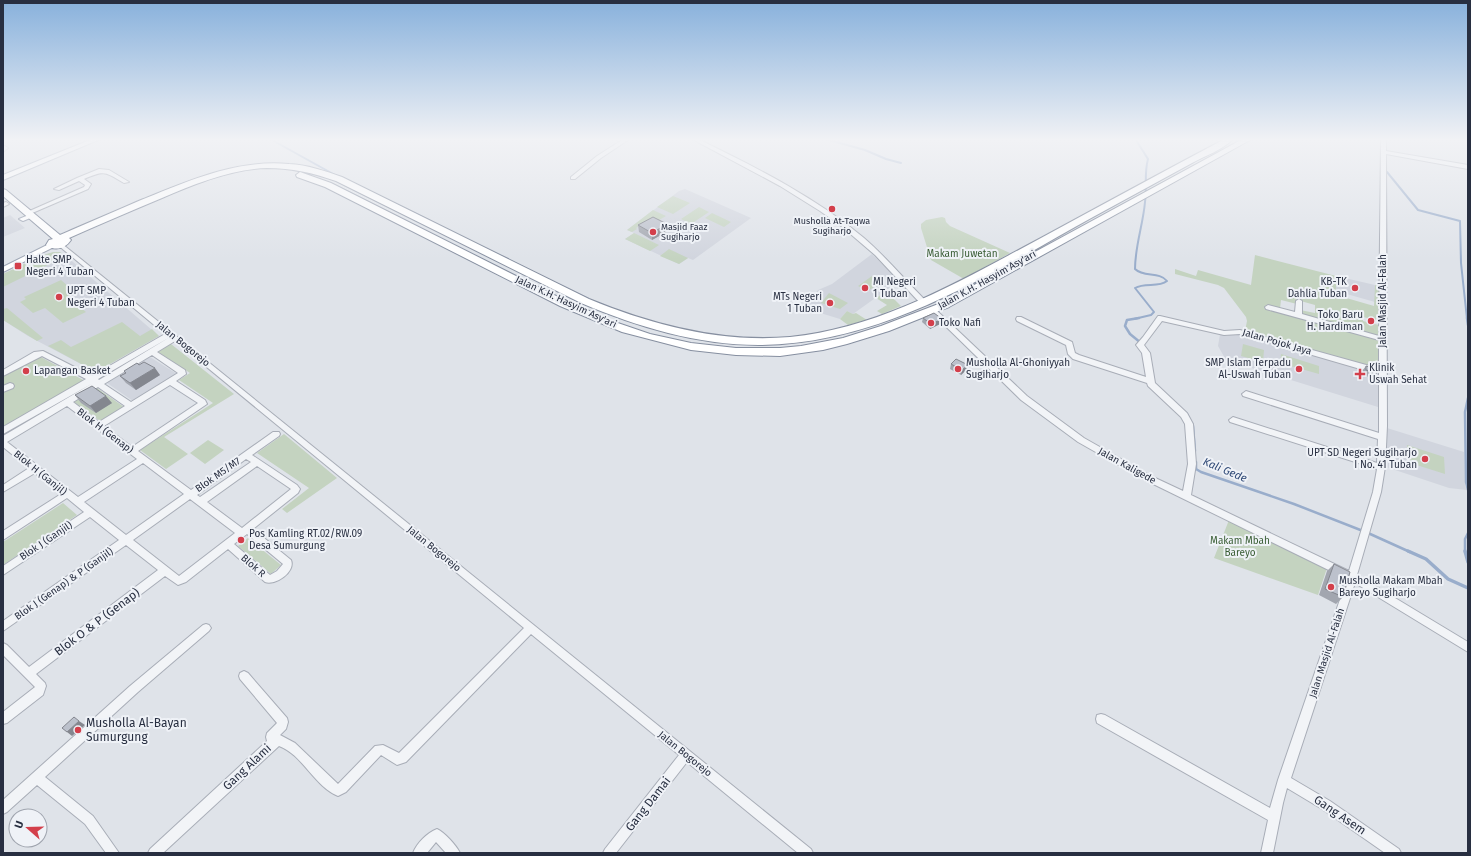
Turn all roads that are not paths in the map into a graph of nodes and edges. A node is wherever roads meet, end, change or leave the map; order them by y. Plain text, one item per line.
1 (77, 180) edge
2 (81, 180) edge
3 (122, 180) edge
4 (215, 180) edge
5 (317, 180) edge
6 (339, 180) edge
7 (775, 180) edge
8 (1152, 180) edge
9 (1172, 180) edge
10 (1383, 180) edge
11 (126, 182) dead end
12 (57, 189) dead end
13 (3, 192) edge
14 (4, 203) edge
15 (27, 216) junction
16 (460, 239) junction
17 (57, 243) junction
18 (1037, 253) junction
19 (3, 270) edge
20 (506, 274) junction
21 (530, 274) junction
22 (976, 276) junction
23 (1299, 301) dead end
24 (923, 302) junction
25 (1268, 307) dead end
26 (578, 310) junction
27 (932, 310) junction
28 (1298, 316) junction
29 (1019, 319) dead end
30 (172, 336) junction
31 (1383, 339) junction
32 (152, 352) junction
33 (1382, 372) junction
34 (3, 373) edge
35 (95, 381) junction
36 (1150, 381) junction
37 (171, 382) junction
38 (1246, 394) dead end
39 (67, 402) junction
40 (131, 406) junction
41 (1233, 420) dead end
42 (98, 426) junction
43 (3, 431) edge
44 (276, 434) dead end
45 (1382, 437) junction
46 (3, 442) edge
47 (132, 451) junction
48 (246, 455) junction
49 (143, 459) junction
50 (257, 462) junction
51 (1381, 467) junction
52 (35, 469) junction
53 (3, 489) edge
54 (67, 494) junction
55 (190, 494) junction
56 (1186, 497) junction
57 (78, 502) junction
58 (200, 502) junction
59 (90, 512) junction
60 (245, 531) junction
61 (3, 536) edge
62 (125, 540) junction
63 (228, 544) junction
64 (3, 571) edge
65 (164, 571) junction
66 (280, 573) joint
67 (1352, 577) junction
68 (3, 627) edge
69 (206, 628) dead end
70 (531, 628) junction
71 (1468, 647) edge
72 (3, 648) edge
73 (29, 674) junction
74 (244, 676) dead end
75 (3, 719) edge
76 (1101, 719) dead end
77 (274, 742) junction
78 (686, 755) junction
79 (37, 778) junction
80 (1284, 780) junction
81 (3, 808) edge
82 (1274, 816) junction
83 (113, 853) edge
84 (154, 853) edge
85 (419, 853) edge
86 (454, 853) edge
87 (609, 853) edge
88 (807, 853) edge
89 (1267, 853) edge
90 (1395, 853) edge

1 - 12 street
2 - 15 street
3 - 11 street
4 - 17 highway, Jalan K.H. Hasyim Asy'ari
5 - 20 highway, Jalan K.H. Hasyim Asy'ari
6 - 16 highway, Jalan K.H. Hasyim Asy'ari
7 - 24 street
8 - 22 highway, Jalan K.H. Hasyim Asy'ari
9 - 18 highway, Jalan K.H. Hasyim Asy'ari
10 - 31 street, Jalan Masjid Al-Falah
13 - 15 highway
14 - 15 highway
15 - 17 highway
16 - 20 highway
16 - 21 highway, Jalan K.H. Hasyim Asy'ari
17 - 19 main road
17 - 30 street, Jalan Bogorejo
18 - 22 highway
18 - 27 highway, Jalan K.H. Hasyim Asy'ari
20 - 26 highway, Jalan K.H. Hasyim Asy'ari
21 - 24 highway, Jalan K.H. Hasyim Asy'ari
21 - 26 highway
22 - 24 highway, Jalan K.H. Hasyim Asy'ari
23 - 28 street
25 - 28 street
26 - 27 highway, Jalan K.H. Hasyim Asy'ari
27 - 56 street, Jalan Kaligede
28 - 31 street
29 - 36 street
30 - 32 street
30 - 35 street
30 - 70 street, Jalan Bogorejo
31 - 33 street, Jalan Masjid Al-Falah
32 - 35 street
32 - 37 street
33 - 36 street, Jalan Pojok Jaya
33 - 45 street, Jalan Masjid Al-Falah
34 - 35 street
35 - 39 street
35 - 40 street
35 - 43 street
36 - 56 street
37 - 40 street
37 - 47 street
38 - 45 street
39 - 42 street, Blok H (Genap)
39 - 46 street
40 - 42 street
41 - 51 street
42 - 47 street, Blok H (Genap)
44 - 48 street, Blok M5/M7
45 - 51 street, Jalan Masjid Al-Falah
46 - 52 street, Blok H (Ganjil)
47 - 49 street, Blok H (Genap)
48 - 50 street
48 - 55 street, Blok M5/M7
49 - 55 street, Blok H (Genap)
49 - 57 street
50 - 58 street
50 - 60 street
51 - 67 street, Jalan Masjid Al-Falah
52 - 53 street
52 - 54 street, Blok H (Ganjil)
54 - 57 street, Blok H (Ganjil)
54 - 61 street
55 - 58 street, Blok H (Genap)
55 - 62 street, Blok M5/M7
56 - 67 street, Jalan Kaligede
57 - 59 street, Blok H (Ganjil)
58 - 60 street, Blok H (Genap)
59 - 62 street, Blok H (Ganjil)
59 - 64 street, Blok J (Ganjil)
60 - 63 street
60 - 66 street, Blok H (Genap)
62 - 65 street, Blok H (Ganjil)
62 - 68 street, Blok J (Genap) & P (Ganjil)
63 - 65 street, Blok H (Ganjil)
63 - 66 street, Blok R
65 - 73 street, Blok O & P (Genap)
67 - 71 street, Jalan Kaligede
67 - 80 street, Jalan Masjid Al-Falah
69 - 79 street
70 - 77 street, Gang Alami
70 - 78 street, Jalan Bogorejo
72 - 73 street
73 - 75 street
74 - 77 street
76 - 82 street
77 - 84 street, Gang Alami
78 - 87 street, Gang Damai
78 - 88 street, Jalan Bogorejo
79 - 81 street
79 - 83 street
80 - 82 street, Jalan Masjid Al-Falah
80 - 90 street, Gang Asem
82 - 89 street, Jalan Masjid Al-Falah
85 - 86 street

